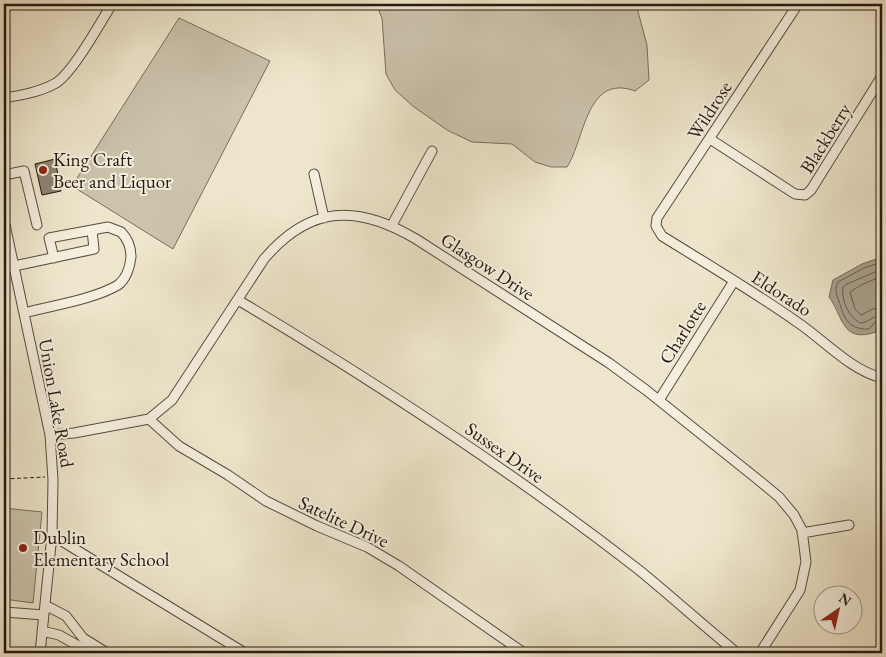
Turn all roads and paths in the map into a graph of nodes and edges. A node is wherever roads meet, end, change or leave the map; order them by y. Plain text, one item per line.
1 (112, 4) edge
2 (798, 4) edge
3 (882, 76) edge
4 (4, 98) edge
5 (710, 139) junction
6 (432, 151) dead end
7 (314, 174) dead end
8 (4, 175) edge
9 (324, 218) junction
10 (4, 220) edge
11 (37, 225) dead end
12 (392, 225) junction
13 (92, 230) junction
14 (662, 236) joint
15 (54, 258) junction
16 (14, 266) junction
17 (734, 281) junction
18 (238, 300) junction
19 (24, 313) junction
20 (882, 378) edge
21 (658, 400) junction
22 (148, 419) junction
23 (50, 435) junction
24 (48, 477) dead end
25 (4, 479) edge
26 (849, 525) dead end
27 (802, 533) junction
28 (52, 535) junction
29 (45, 604) junction
30 (4, 612) edge
31 (44, 615) junction
32 (42, 631) junction
33 (40, 653) edge
34 (91, 653) edge
35 (107, 653) edge
36 (245, 653) edge
37 (524, 653) edge
38 (737, 653) edge
39 (760, 653) edge

1 - 4 street
2 - 5 street, Wildrose
3 - 5 street, Blackberry
5 - 14 street, Wildrose
6 - 12 street
7 - 9 street
8 - 11 street
9 - 12 street, Glasgow Drive
9 - 18 street, Glasgow Drive
10 - 16 street, Union Lake Road
12 - 21 street, Glasgow Drive
13 - 15 street
13 - 15 street
13 - 19 street
14 - 17 street, Eldorado
15 - 16 street
16 - 19 street, Union Lake Road
17 - 20 street, Eldorado
17 - 21 street, Charlotte
18 - 22 street, Glasgow Drive
18 - 38 street, Sussex Drive
19 - 23 street, Union Lake Road
21 - 27 street, Glasgow Drive
22 - 23 street, Glasgow Drive
22 - 37 street, Satelite Drive
23 - 28 street, Union Lake Road
24 - 25 path
26 - 27 street
27 - 39 street, Glasgow Drive
28 - 29 street, Union Lake Road
28 - 36 street
29 - 31 street, Union Lake Road
29 - 35 street
30 - 31 street
31 - 32 street, Union Lake Road
32 - 33 street, Union Lake Road
32 - 34 street

